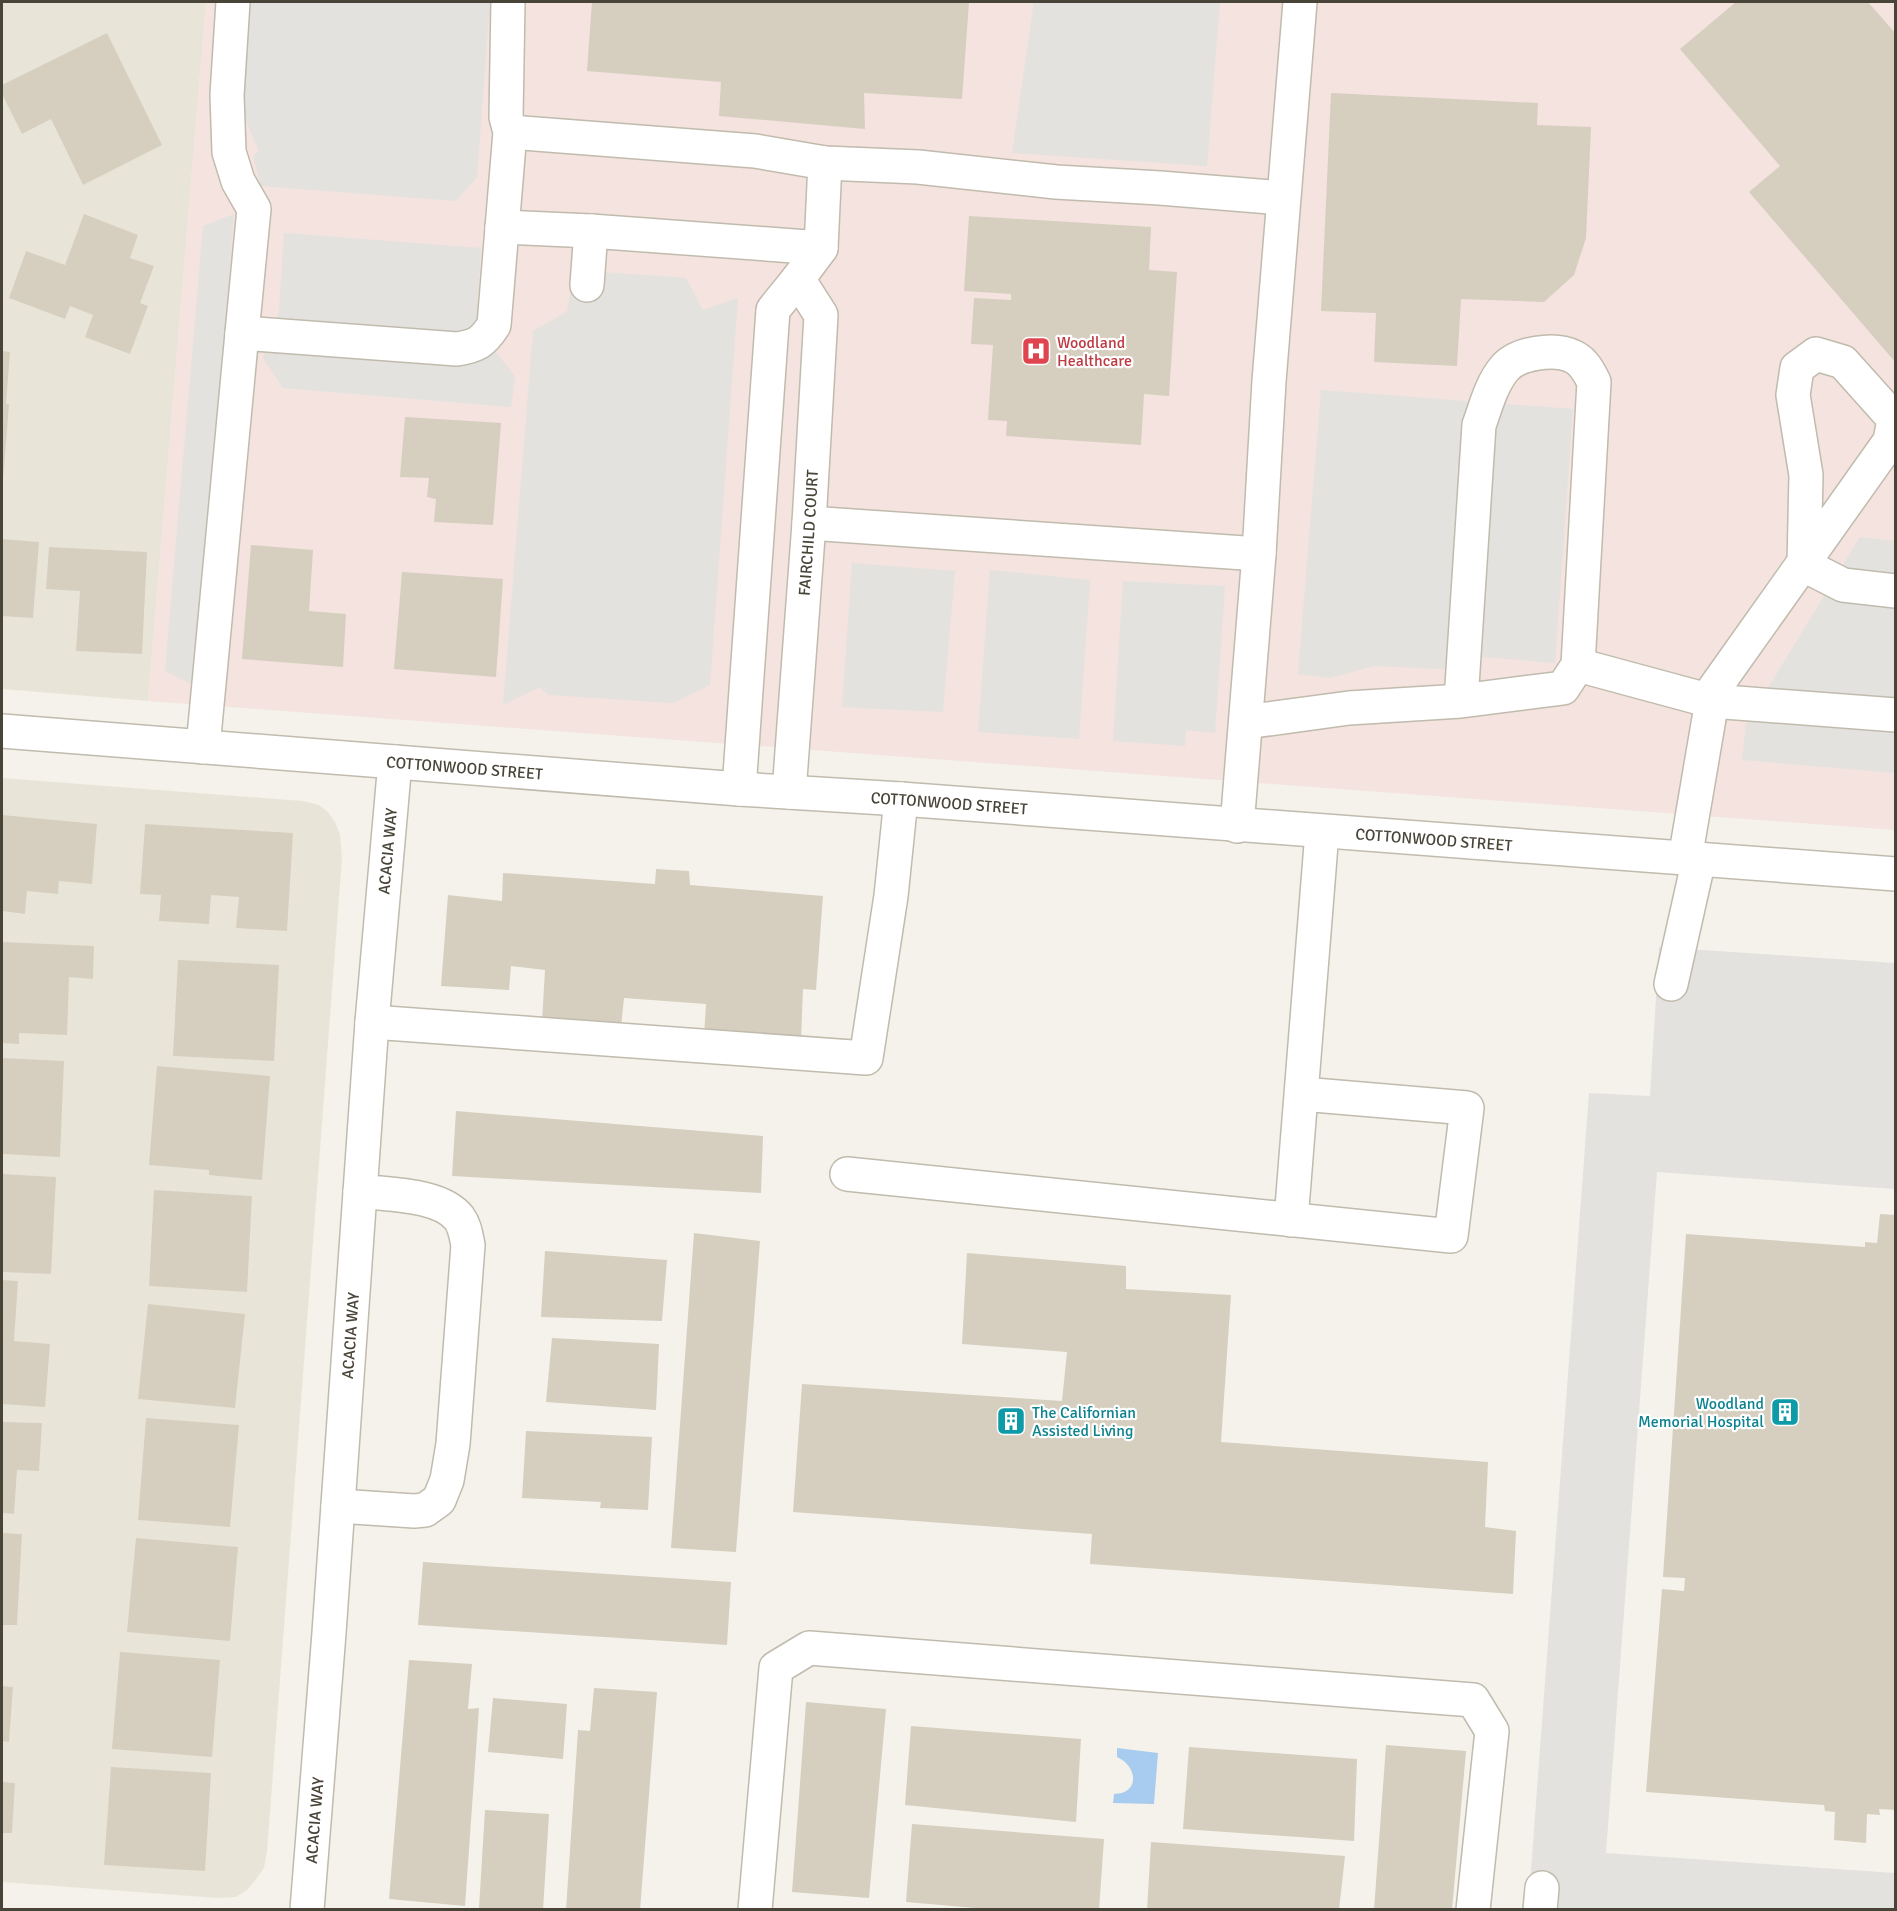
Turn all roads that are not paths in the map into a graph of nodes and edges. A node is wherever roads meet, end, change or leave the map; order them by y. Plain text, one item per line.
1 (233, 2) edge
2 (508, 2) edge
3 (1300, 2) edge
4 (510, 132) junction
5 (825, 163) junction
6 (1283, 198) junction
7 (502, 227) junction
8 (591, 231) junction
9 (821, 248) junction
10 (798, 279) junction
11 (587, 285) dead end
12 (242, 333) junction
13 (809, 523) junction
14 (1259, 554) junction
15 (1804, 565) junction
16 (1896, 591) edge
17 (1578, 665) junction
18 (1461, 701) junction
19 (1711, 701) junction
20 (1896, 715) edge
21 (1246, 722) junction
22 (2, 731) edge
23 (203, 747) junction
24 (394, 762) junction
25 (739, 789) junction
26 (789, 792) junction
27 (901, 799) junction
28 (1237, 826) junction
29 (1322, 832) junction
30 (1692, 859) junction
31 (1896, 874) edge
32 (1671, 984) dead end
33 (372, 1022) junction
34 (1302, 1094) junction
35 (847, 1174) dead end
36 (360, 1191) junction
37 (1291, 1220) junction
38 (338, 1506) junction
39 (307, 1910) edge
40 (755, 1910) edge
41 (1473, 1910) edge

1 - 12 street
2 - 4 street
3 - 6 street
4 - 5 street
4 - 7 street
5 - 6 street
5 - 9 street
6 - 14 street
7 - 8 street
7 - 12 street
8 - 9 street
8 - 11 street
9 - 10 street
10 - 13 street, FAIRCHILD COURT
10 - 25 street
12 - 23 street
13 - 14 street
13 - 26 street, FAIRCHILD COURT
14 - 21 street
15 - 15 street
15 - 16 street
15 - 19 street
17 - 18 street
17 - 18 street
17 - 19 street
18 - 21 street
19 - 20 street
19 - 30 street
21 - 28 street
22 - 23 street, COTTONWOOD STREET
23 - 24 street, COTTONWOOD STREET
24 - 25 street, COTTONWOOD STREET
24 - 33 street, ACACIA WAY
25 - 26 street, COTTONWOOD STREET
26 - 27 street, COTTONWOOD STREET
27 - 28 street, COTTONWOOD STREET
27 - 33 street
28 - 29 street, COTTONWOOD STREET
29 - 30 street, COTTONWOOD STREET
29 - 34 street
30 - 31 street, COTTONWOOD STREET
30 - 32 street
33 - 36 street, ACACIA WAY
34 - 37 street
34 - 37 street
35 - 37 street
36 - 38 street, ACACIA WAY
36 - 38 street
38 - 39 street, ACACIA WAY
40 - 41 street

